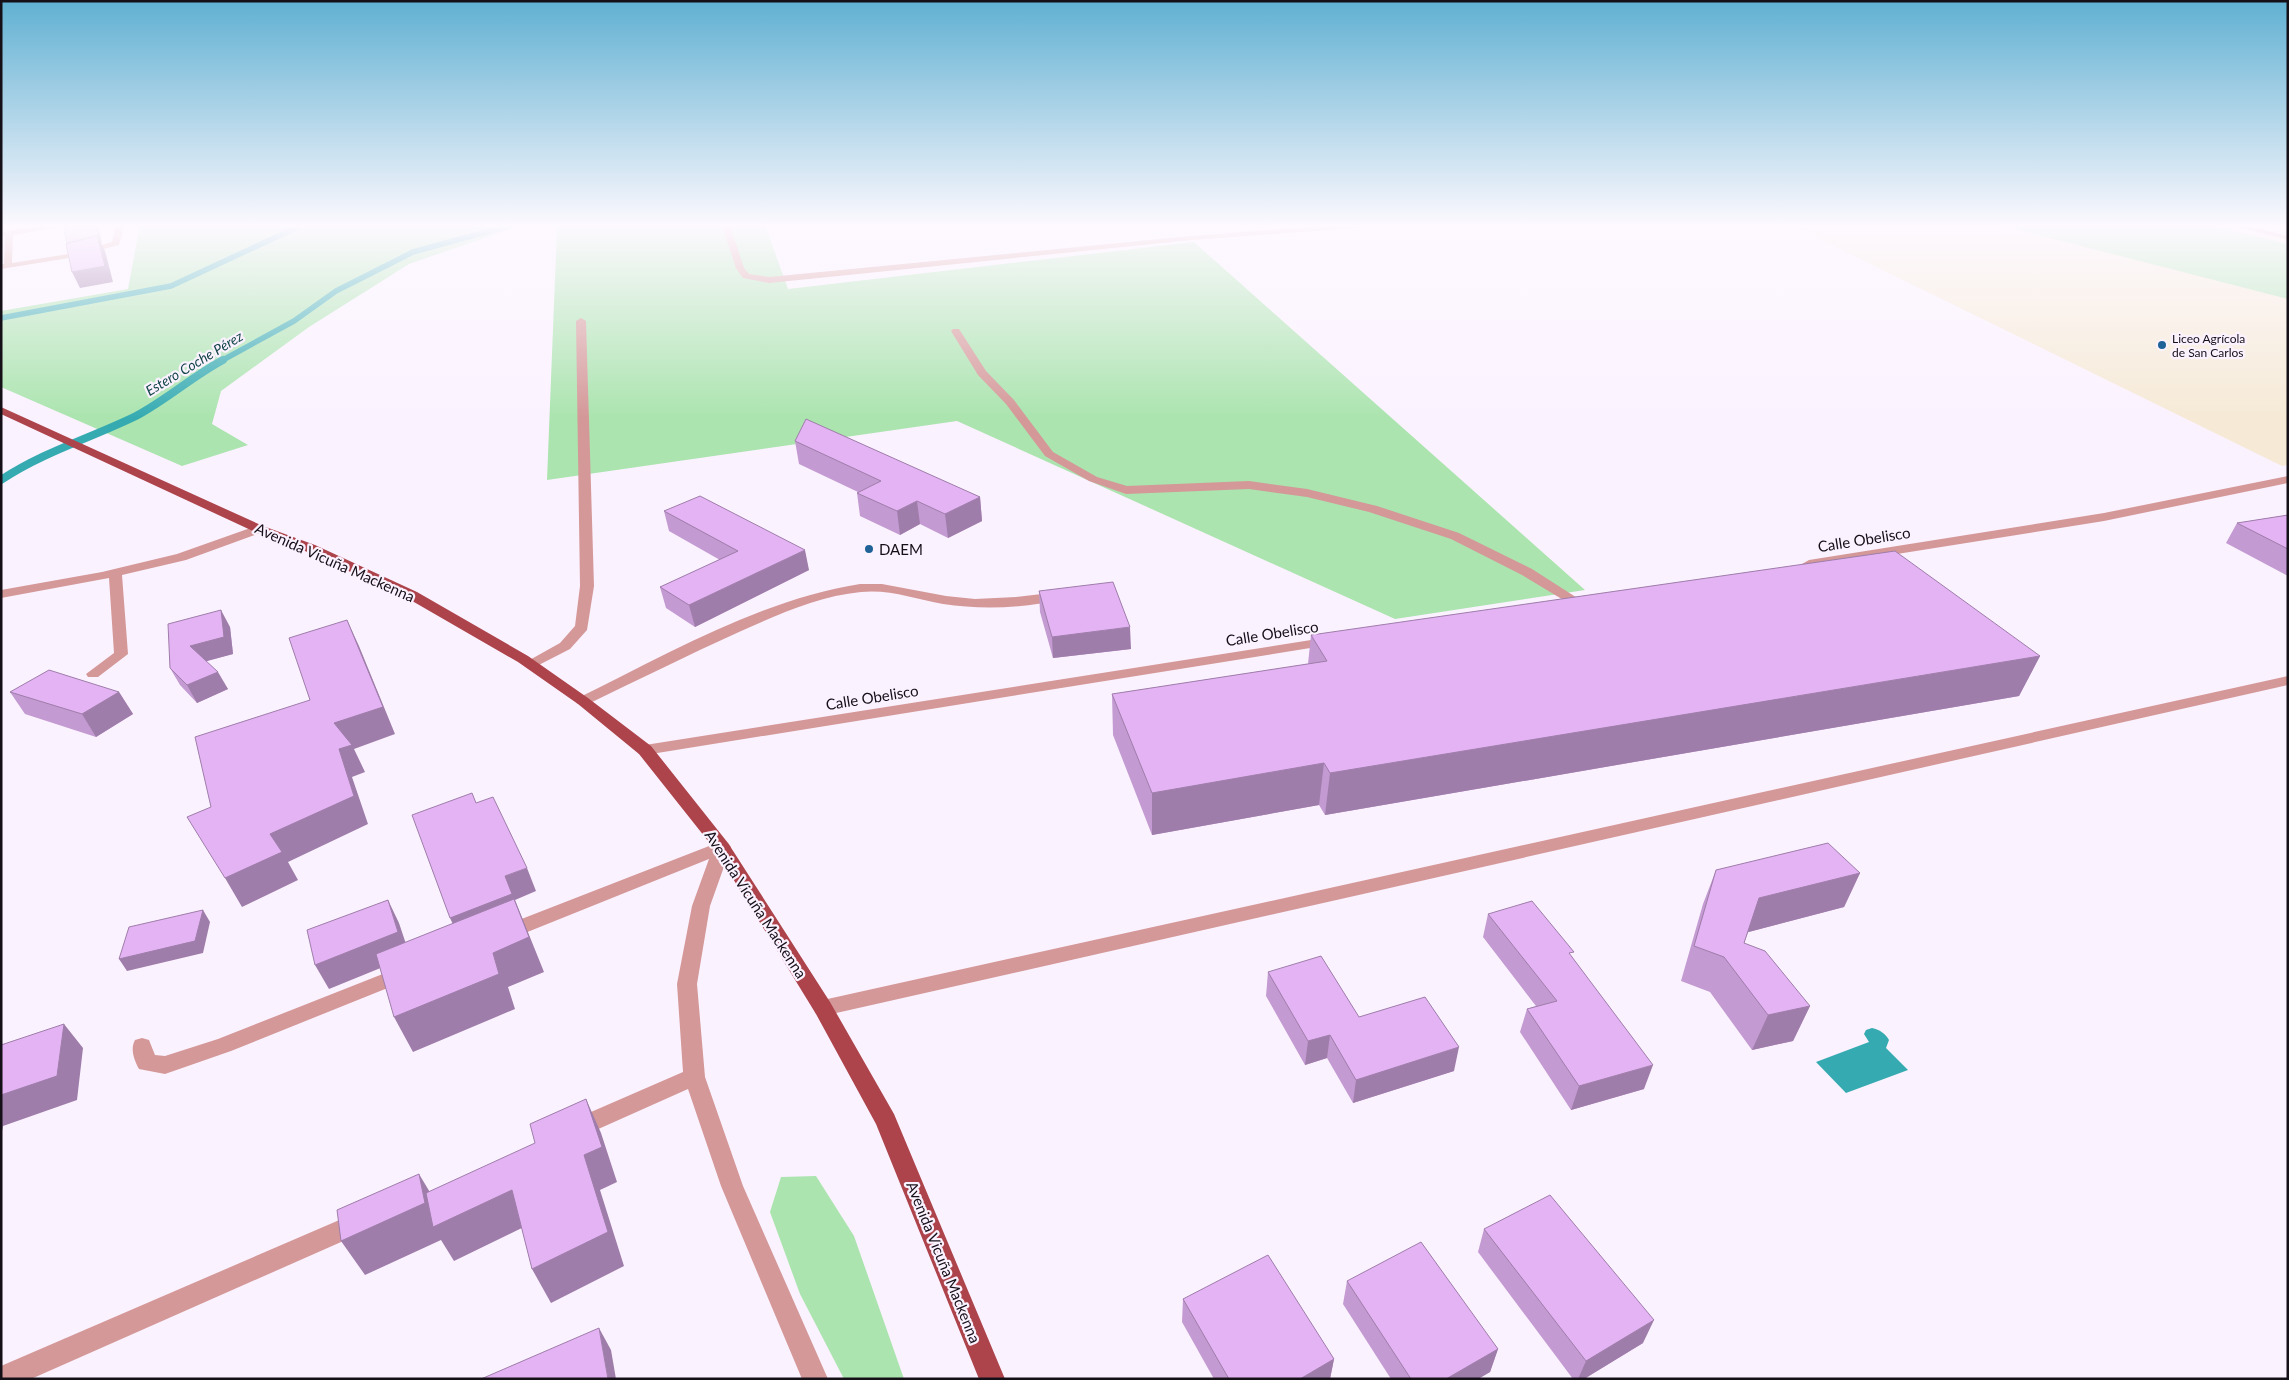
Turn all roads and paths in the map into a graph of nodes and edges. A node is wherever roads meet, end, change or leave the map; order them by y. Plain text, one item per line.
1 (581, 322) dead end
2 (956, 331) dead end
3 (1, 410) edge
4 (2288, 479) edge
5 (259, 529) junction
6 (1791, 567) edge
7 (115, 573) junction
8 (1, 594) edge
9 (1073, 594) edge
10 (1556, 604) edge
11 (1340, 639) edge
12 (531, 665) junction
13 (93, 674) dead end
14 (2288, 680) edge
15 (583, 701) junction
16 (645, 750) junction
17 (722, 847) junction
18 (492, 939) edge
19 (418, 968) edge
20 (823, 1008) junction
21 (142, 1046) dead end
22 (694, 1077) junction
23 (558, 1137) edge
24 (375, 1216) edge
25 (2, 1379) edge
26 (815, 1379) edge
27 (992, 1379) edge

1 - 12 street
2 - 10 street
3 - 5 main road, Avenida Vicuña Mackenna
4 - 6 street, Calle Obelisco
5 - 7 street
5 - 12 main road, Avenida Vicuña Mackenna
7 - 8 street
7 - 13 street
9 - 15 street
11 - 16 street, Calle Obelisco
12 - 15 main road, Avenida Vicuña Mackenna
14 - 20 street
15 - 16 main road, Avenida Vicuña Mackenna
16 - 17 main road, Avenida Vicuña Mackenna
17 - 18 street
17 - 20 main road, Avenida Vicuña Mackenna
17 - 22 street
19 - 21 street
20 - 27 main road, Avenida Vicuña Mackenna
22 - 23 street
22 - 26 street
24 - 25 street

